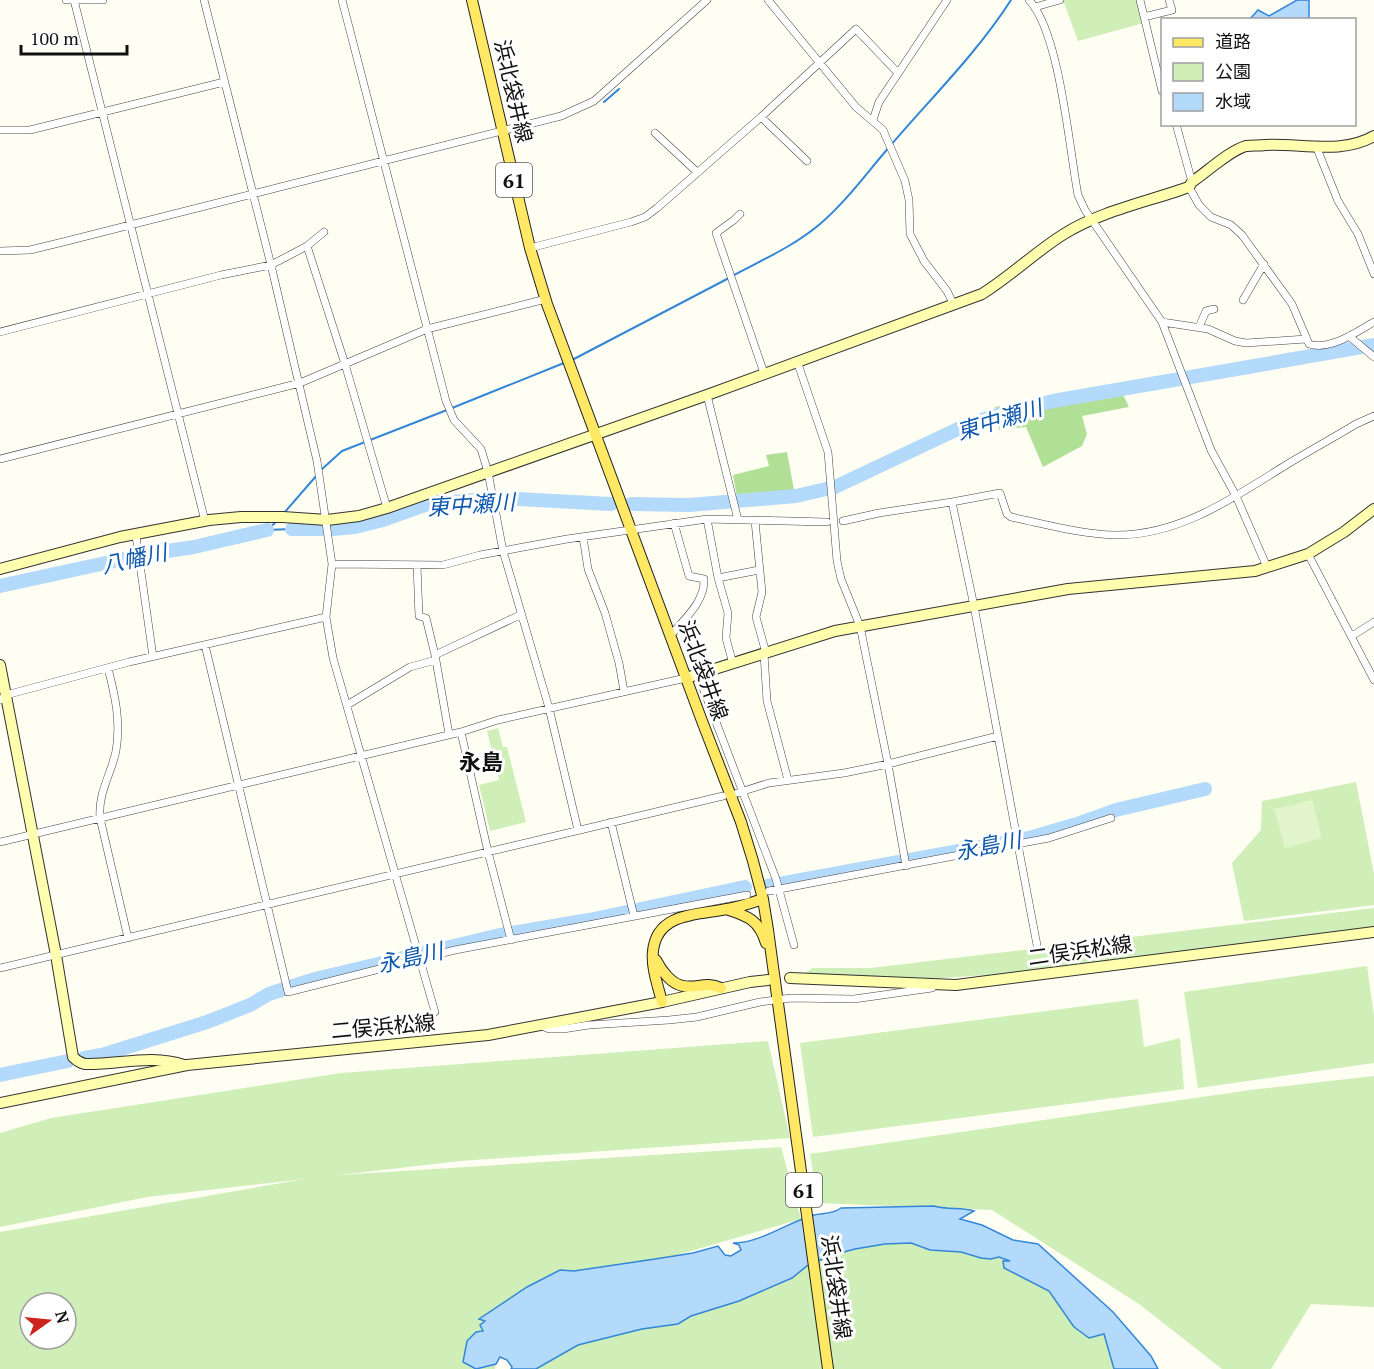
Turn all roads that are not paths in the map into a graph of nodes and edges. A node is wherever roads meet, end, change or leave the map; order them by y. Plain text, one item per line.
1 (66, 0) edge
2 (74, 0) edge
3 (103, 0) edge
4 (204, 0) edge
5 (342, 0) edge
6 (472, 0) edge
7 (707, 0) edge
8 (768, 0) edge
9 (947, 0) edge
10 (1029, 0) edge
11 (1060, 0) edge
12 (1140, 0) edge
13 (1169, 0) edge
14 (1035, 7) junction
15 (1144, 17) junction
16 (819, 63) junction
17 (897, 73) junction
18 (224, 82) junction
19 (1161, 87) edge
20 (102, 113) junction
21 (761, 117) junction
22 (873, 120) junction
23 (1176, 126) edge
24 (0, 130) edge
25 (503, 132) junction
26 (655, 133) dead end
27 (1374, 136) edge
28 (1319, 146) junction
29 (382, 161) junction
30 (807, 161) dead end
31 (697, 172) junction
32 (1190, 184) junction
33 (253, 195) junction
34 (740, 214) dead end
35 (1092, 219) junction
36 (131, 225) junction
37 (324, 232) dead end
38 (307, 246) junction
39 (530, 248) junction
40 (0, 251) edge
41 (1264, 264) junction
42 (271, 265) junction
43 (1374, 274) edge
44 (148, 293) junction
45 (546, 299) junction
46 (1243, 300) dead end
47 (954, 305) junction
48 (1214, 309) dead end
49 (1162, 322) junction
50 (1374, 322) edge
51 (1199, 327) junction
52 (427, 329) junction
53 (0, 332) edge
54 (1349, 336) junction
55 (1306, 339) junction
56 (1374, 357) edge
57 (797, 361) junction
58 (345, 364) junction
59 (764, 373) junction
60 (300, 382) junction
61 (707, 394) junction
62 (178, 414) junction
63 (1374, 416) edge
64 (594, 434) junction
65 (0, 459) edge
66 (488, 472) junction
67 (1236, 496) junction
68 (952, 502) junction
69 (387, 508) junction
70 (1374, 509) edge
71 (706, 519) junction
72 (327, 520) junction
73 (738, 520) junction
74 (755, 520) junction
75 (206, 521) junction
76 (843, 521) dead end
77 (827, 522) dead end
78 (674, 523) junction
79 (631, 529) junction
80 (136, 536) junction
81 (583, 537) junction
82 (503, 551) junction
83 (1308, 554) junction
84 (332, 564) junction
85 (417, 565) junction
86 (1267, 567) junction
87 (0, 569) edge
88 (759, 570) junction
89 (718, 578) junction
90 (974, 606) junction
91 (520, 615) junction
92 (326, 617) junction
93 (1374, 622) edge
94 (860, 626) junction
95 (671, 635) junction
96 (1352, 636) junction
97 (206, 645) junction
98 (765, 653) junction
99 (153, 657) junction
100 (436, 658) junction
101 (733, 664) junction
102 (0, 665) edge
103 (108, 668) junction
104 (692, 676) junction
105 (1374, 680) edge
106 (624, 691) junction
107 (3, 698) edge
108 (347, 705) junction
109 (549, 708) junction
110 (460, 732) junction
111 (449, 734) junction
112 (998, 736) junction
113 (360, 755) junction
114 (888, 764) junction
115 (788, 780) junction
116 (239, 784) junction
117 (739, 792) junction
118 (723, 796) dead end
119 (100, 818) junction
120 (1111, 818) dead end
121 (611, 822) junction
122 (578, 830) junction
123 (33, 835) junction
124 (0, 842) edge
125 (1018, 842) junction
126 (488, 852) junction
127 (906, 863) junction
128 (395, 875) junction
129 (779, 890) junction
130 (747, 895) dead end
131 (766, 895) junction
132 (268, 905) junction
133 (726, 909) junction
134 (633, 914) junction
135 (1374, 932) edge
136 (128, 938) junction
137 (511, 939) junction
138 (794, 945) dead end
139 (1037, 945) dead end
140 (652, 952) junction
141 (56, 955) junction
142 (419, 956) junction
143 (773, 967) junction
144 (0, 968) edge
145 (790, 978) dead end
146 (768, 980) dead end
147 (946, 985) junction
148 (721, 988) junction
149 (662, 1002) junction
150 (779, 1006) junction
151 (435, 1012) dead end
152 (540, 1026) junction
153 (187, 1065) junction
154 (0, 1103) edge
155 (828, 1369) edge

1 - 2 street
2 - 3 street
2 - 20 street
4 - 18 street
5 - 29 street
6 - 25 main road, 浜北袋井線 / 61
7 - 25 street
8 - 16 street
9 - 17 street
10 - 14 street
11 - 14 street
12 - 15 street
13 - 15 street
14 - 35 street
15 - 19 street
16 - 17 street
16 - 21 street
16 - 22 street
17 - 22 street
18 - 20 street
18 - 33 street
20 - 24 street
20 - 36 street
21 - 30 street
21 - 31 street
22 - 47 street
23 - 32 street
25 - 29 street
25 - 39 main road, 浜北袋井線 / 61
26 - 31 street
27 - 28 street
28 - 32 street
28 - 43 street
29 - 33 street
29 - 52 street
31 - 39 street
32 - 35 street
32 - 41 street
33 - 36 street
33 - 42 street
34 - 59 street
35 - 47 street
35 - 49 street
36 - 40 street
36 - 44 street
37 - 38 street
38 - 42 street
38 - 58 street
39 - 45 main road, 浜北袋井線 / 61
41 - 46 street
41 - 55 street
42 - 44 street
42 - 60 street
44 - 53 street
44 - 62 street
45 - 52 street
45 - 64 main road, 浜北袋井線 / 61
47 - 57 street
48 - 51 street
49 - 51 street
49 - 67 street
50 - 54 street
51 - 55 street
52 - 58 street
52 - 66 street
54 - 55 street
54 - 56 street
57 - 59 street
57 - 94 street
58 - 60 street
58 - 69 street
59 - 61 street
60 - 62 street
60 - 72 street
61 - 64 street
61 - 73 street
62 - 65 street
62 - 75 street
63 - 67 street
64 - 66 street
64 - 79 main road, 浜北袋井線 / 61
66 - 69 street
66 - 82 street
67 - 68 street
67 - 86 street
68 - 76 street
68 - 90 street
69 - 72 street
70 - 83 street
71 - 73 street
71 - 78 street
71 - 89 street
72 - 75 street
72 - 84 street
73 - 74 street
74 - 77 street
74 - 88 street
75 - 80 street
78 - 79 street
78 - 95 street
79 - 81 street
79 - 95 main road, 浜北袋井線 / 61
80 - 87 street
80 - 99 street
81 - 82 street
81 - 106 street
82 - 85 street
82 - 91 street
83 - 86 street
83 - 96 street
84 - 85 street
84 - 92 street
85 - 100 street
86 - 90 street
88 - 89 street
88 - 98 street
89 - 101 street
90 - 94 street
90 - 112 street
91 - 100 street
91 - 109 street
92 - 97 street
92 - 108 street
93 - 96 street
94 - 98 street
94 - 114 street
95 - 104 main road, 浜北袋井線 / 61
96 - 105 street
97 - 99 street
97 - 116 street
98 - 101 street
98 - 115 street
99 - 103 street
100 - 108 street
100 - 111 street
101 - 104 street
102 - 107 street
103 - 107 street
103 - 119 street
104 - 106 street
104 - 117 street
104 - 131 main road, 浜北袋井線 / 61
106 - 109 street
107 - 123 street
108 - 113 street
109 - 110 street
109 - 122 street
110 - 111 street
110 - 126 street
111 - 113 street
112 - 114 street
112 - 125 street
113 - 116 street
113 - 128 street
114 - 115 street
114 - 127 street
115 - 117 street
116 - 119 street
116 - 132 street
117 - 129 street
118 - 121 street
119 - 123 street
119 - 136 street
120 - 125 street
121 - 122 street
121 - 134 street
122 - 126 street
123 - 124 street
123 - 141 street
125 - 127 street
125 - 139 street
126 - 128 street
126 - 137 street
127 - 129 street
128 - 132 street
128 - 142 street
129 - 131 street
129 - 138 street
130 - 134 street
131 - 133 main road
131 - 143 main road, 浜北袋井線 / 61
132 - 136 street
132 - 142 street
133 - 140 main road
133 - 143 main road
134 - 137 street
135 - 147 street, 二俣浜松線
136 - 141 street
137 - 142 street
140 - 148 main road
140 - 149 main road
141 - 144 street
141 - 153 street
142 - 151 street
143 - 150 main road, 浜北袋井線 / 61
145 - 147 street, 二俣浜松線
146 - 148 street, 二俣浜松線
147 - 150 street
148 - 149 street, 二俣浜松線
149 - 152 street, 二俣浜松線
150 - 152 street
150 - 155 main road, 浜北袋井線 / 61
152 - 153 street, 二俣浜松線
153 - 154 street, 二俣浜松線

